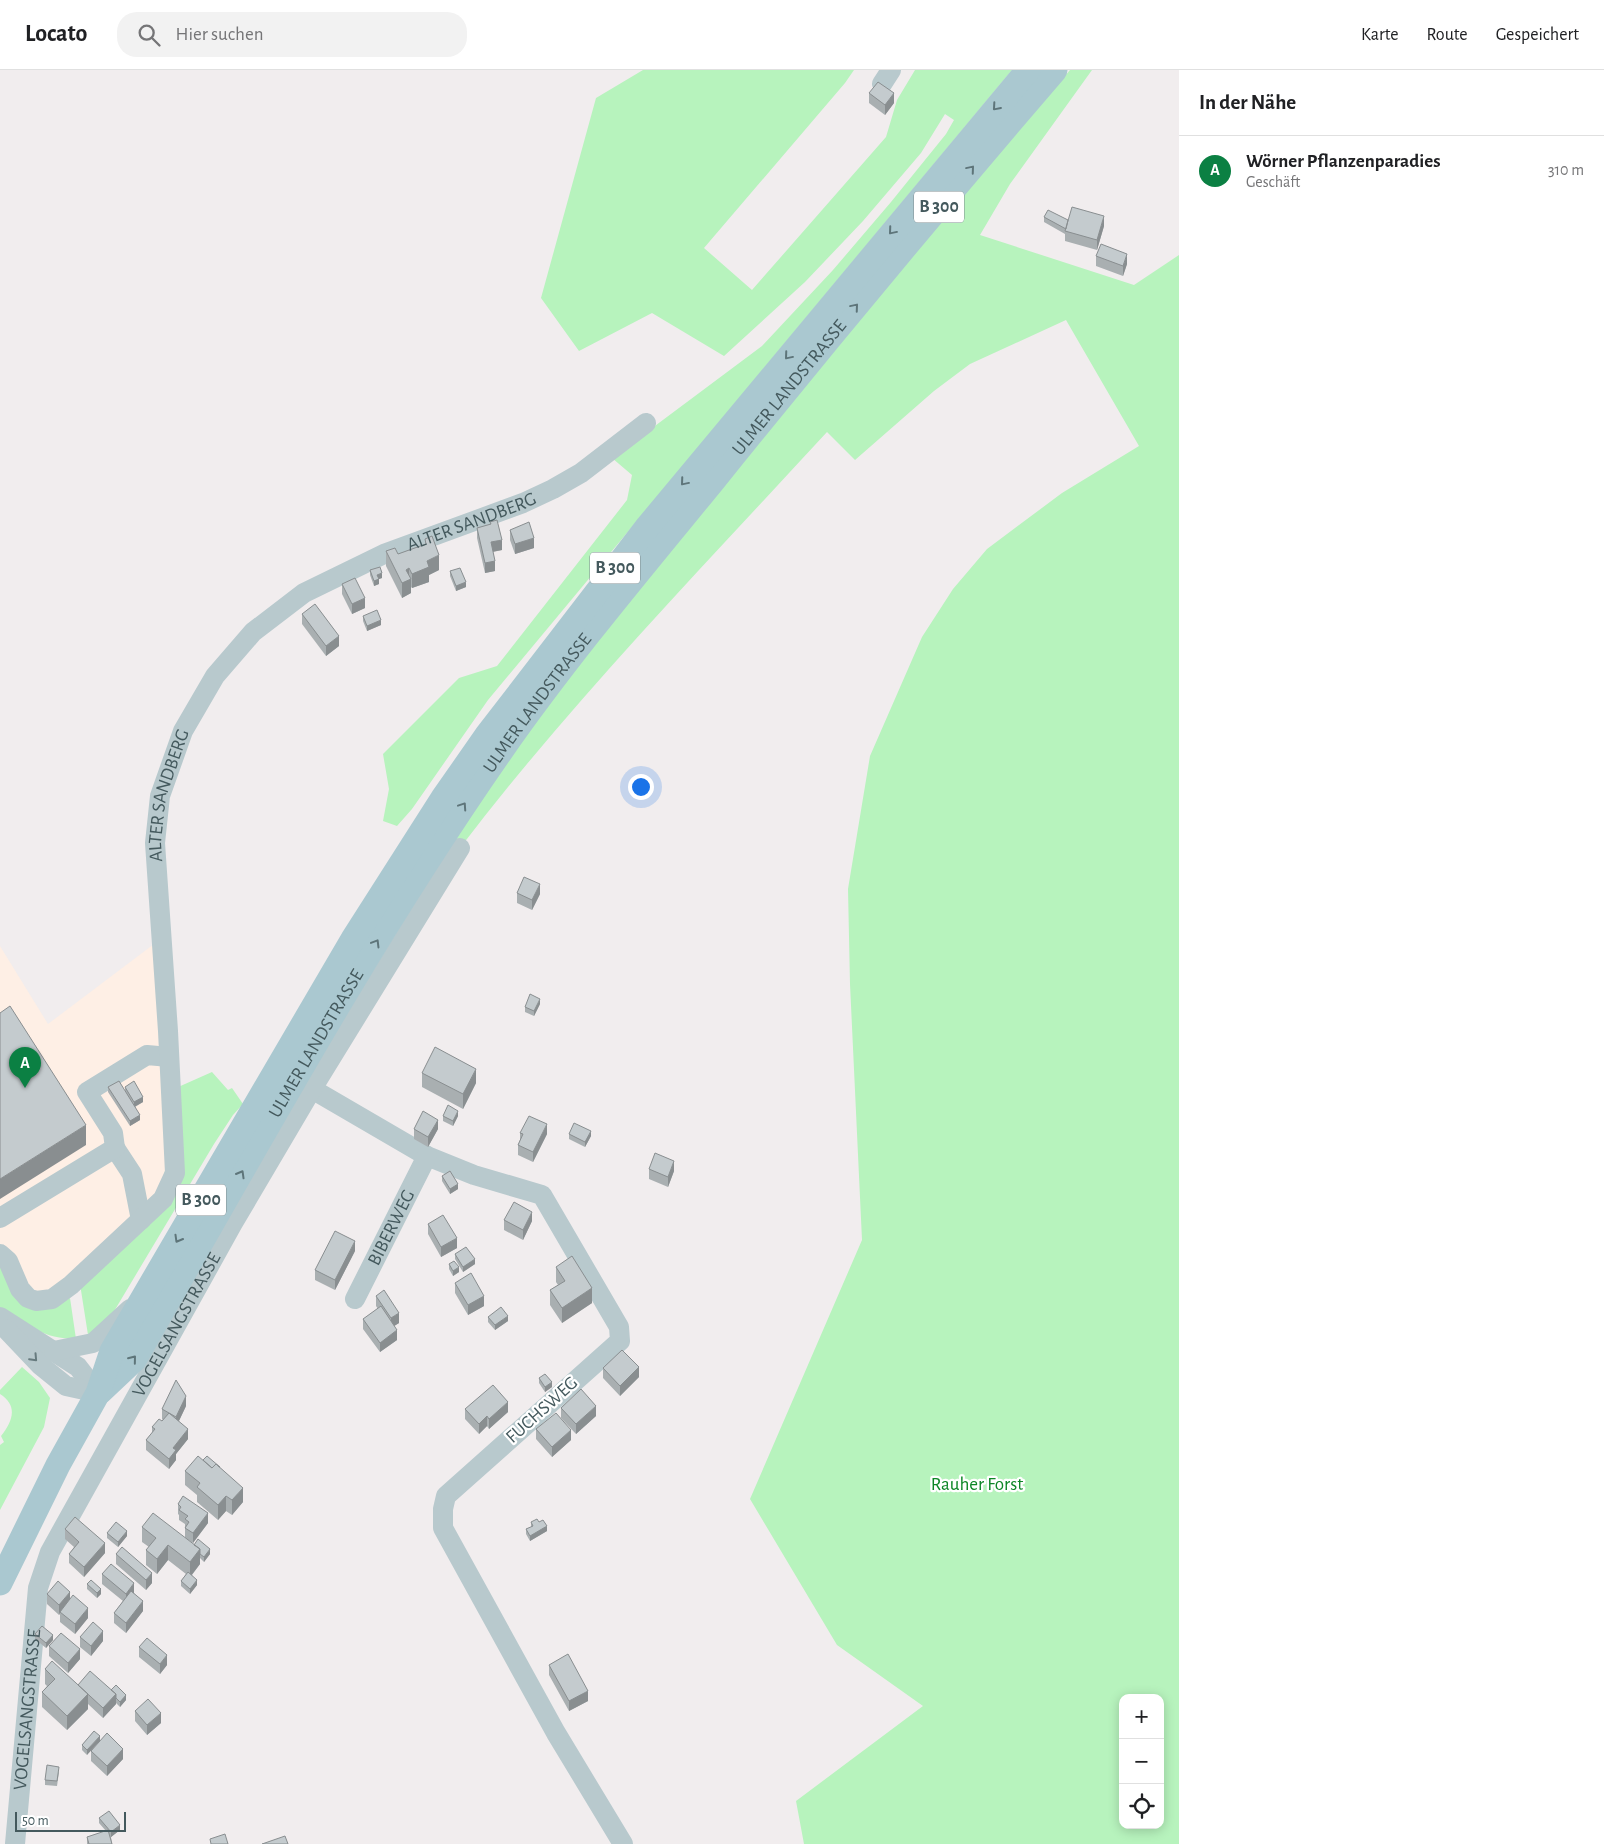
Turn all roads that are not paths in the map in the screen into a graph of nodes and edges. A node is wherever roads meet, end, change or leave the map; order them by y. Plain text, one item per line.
1 (1028, 70) edge
2 (1056, 70) edge
3 (646, 423) dead end
4 (460, 848) dead end
5 (169, 1057) junction
6 (312, 1089) junction
7 (115, 1148) junction
8 (427, 1156) junction
9 (0, 1218) edge
10 (141, 1220) junction
11 (0, 1254) edge
12 (146, 1294) junction
13 (355, 1300) dead end
14 (0, 1317) edge
15 (0, 1323) edge
16 (54, 1351) junction
17 (98, 1393) junction
18 (0, 1583) edge
19 (0, 1842) edge
20 (16, 1844) edge
21 (623, 1844) edge

1 -> 12 main road, ULMER LANDSTRASSE / B 300
17 -> 2 main road, ULMER LANDSTRASSE / B 300
3 - 5 street, ALTER SANDBERG
4 - 6 street, VOGELSANGSTRASSE
5 - 7 street
5 - 10 street, ALTER SANDBERG
6 - 8 street, FUCHSWEG
6 - 20 street, VOGELSANGSTRASSE
7 - 9 street
7 - 10 street
8 - 13 street, BIBERWEG
8 - 21 street, FUCHSWEG
10 - 11 street, ALTER SANDBERG
12 - 16 street
12 - 17 main road, ULMER LANDSTRASSE / B 300
14 - 16 street
15 -> 17 street
16 - 17 street
17 - 18 main road, ULMER LANDSTRASSE / B 300
19 - 20 street, VOGELSANGSTRASSE

